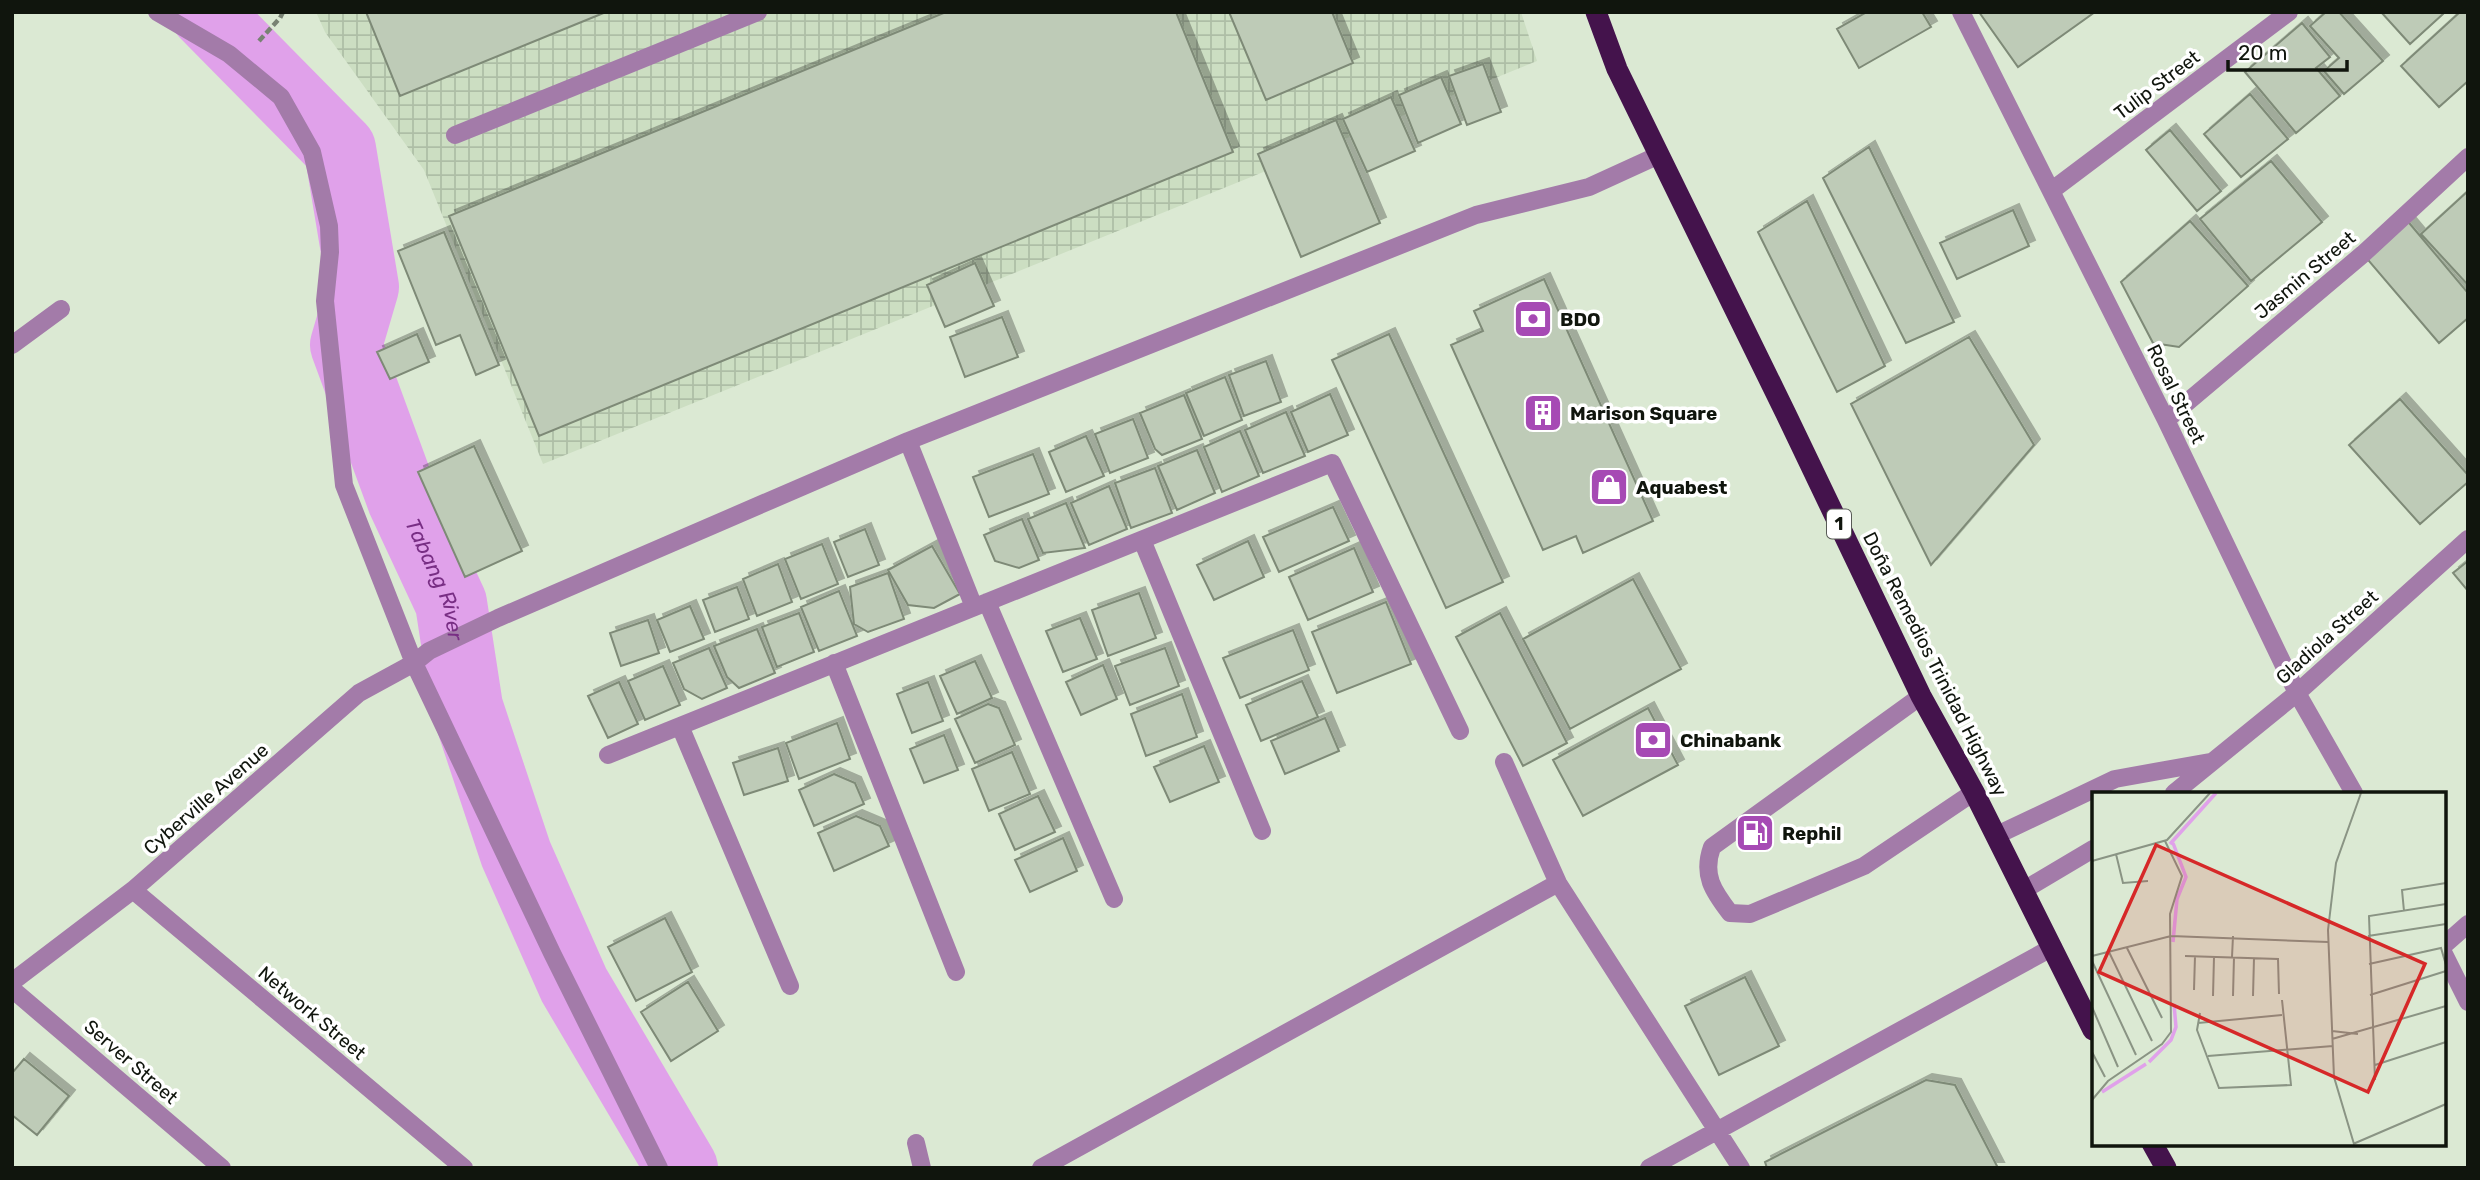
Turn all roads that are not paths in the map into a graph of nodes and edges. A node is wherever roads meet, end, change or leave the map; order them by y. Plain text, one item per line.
1 (157, 12) edge
2 (758, 12) edge
3 (1596, 12) edge
4 (1961, 12) edge
5 (2289, 12) edge
6 (455, 135) dead end
7 (1659, 155) junction
8 (2468, 157) edge
9 (2051, 191) junction
10 (61, 309) dead end
11 (12, 345) edge
12 (2166, 420) junction
13 (908, 441) junction
14 (1142, 540) junction
15 (2468, 540) edge
16 (981, 604) junction
17 (414, 663) junction
18 (835, 663) junction
19 (2297, 693) junction
20 (1921, 696) junction
21 (680, 726) junction
22 (1461, 731) dead end
23 (608, 755) dead end
24 (1504, 762) dead end
25 (2210, 762) junction
26 (1974, 792) junction
27 (2175, 792) edge
28 (2353, 792) edge
29 (1262, 831) dead end
30 (1995, 836) junction
31 (2092, 850) edge
32 (1558, 883) junction
33 (133, 890) junction
34 (2024, 890) junction
35 (1114, 900) dead end
36 (2468, 924) edge
37 (2445, 944) edge
38 (2053, 947) junction
39 (2445, 956) edge
40 (956, 972) dead end
41 (12, 982) edge
42 (790, 986) dead end
43 (12, 989) edge
44 (2468, 1002) edge
45 (2092, 1028) edge
46 (1717, 1130) junction
47 (916, 1143) dead end
48 (2153, 1145) edge
49 (222, 1168) edge
50 (464, 1168) edge
51 (659, 1168) edge
52 (922, 1168) edge
53 (1041, 1168) edge
54 (1649, 1168) edge
55 (1741, 1168) edge
56 (2166, 1168) edge

1 - 17 street
2 - 6 street
3 - 7 highway, Doña Remedios Trinidad Highway / 1
4 - 9 street, Rosal Street
5 - 9 street, Tulip Street
7 - 13 street, Cyberville Avenue
7 - 20 highway, Doña Remedios Trinidad Highway / 1
8 - 12 street, Jasmin Street
9 - 12 street, Rosal Street
10 - 11 street
12 - 19 street, Rosal Street
13 - 16 street
13 - 17 street, Cyberville Avenue
14 - 16 street
14 - 22 street
14 - 29 street
15 - 19 street, Gladiola Street
16 - 18 street
16 - 35 street
17 - 33 street, Cyberville Avenue
17 - 51 street
18 - 21 street
18 - 40 street
19 - 25 street, Gladiola Street
19 - 28 street, Rosal Street
20 - 26 highway, Doña Remedios Trinidad Highway / 1
20 - 26 street
21 - 23 street
21 - 42 street
24 - 32 street
25 - 27 street, Gladiola Street
25 - 30 street, Gladiola Street
26 - 30 highway, Doña Remedios Trinidad Highway / 1
30 - 34 highway, Doña Remedios Trinidad Highway / 1
31 - 34 street
32 - 46 street
32 - 53 street
33 - 41 street, Cyberville Avenue
33 - 50 street, Network Street
34 - 38 highway, Doña Remedios Trinidad Highway / 1
36 - 37 street
38 - 45 highway, Doña Remedios Trinidad Highway / 1
38 - 46 street
39 - 44 street
43 - 49 street, Server Street
46 - 54 street
46 - 55 street
47 - 52 street
48 - 56 highway

